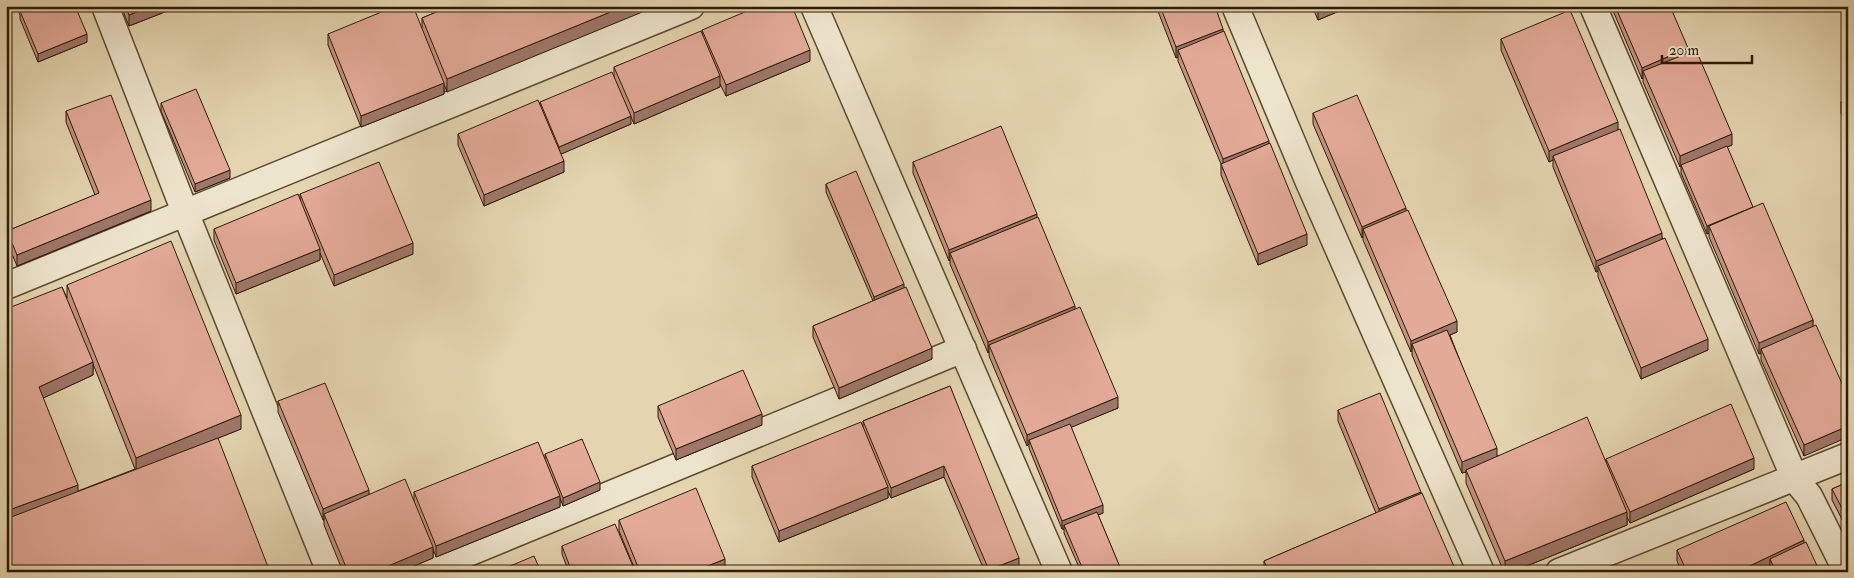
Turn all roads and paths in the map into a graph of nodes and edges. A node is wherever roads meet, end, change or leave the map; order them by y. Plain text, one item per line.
1 (105, 6) edge
2 (691, 6) edge
3 (814, 6) edge
4 (1235, 6) edge
5 (1592, 6) edge
6 (185, 212) junction
7 (6, 286) edge
8 (963, 349) junction
9 (1848, 456) edge
10 (1795, 479) junction
11 (330, 572) edge
12 (422, 572) edge
13 (1059, 572) edge
14 (1481, 572) edge
15 (1559, 572) edge
16 (1847, 572) edge

1 - 6 street
2 - 6 street
3 - 8 street
4 - 14 street
5 - 10 street
6 - 7 street
6 - 11 street
8 - 12 street
8 - 13 street
9 - 10 street
10 - 15 street
10 - 16 street

